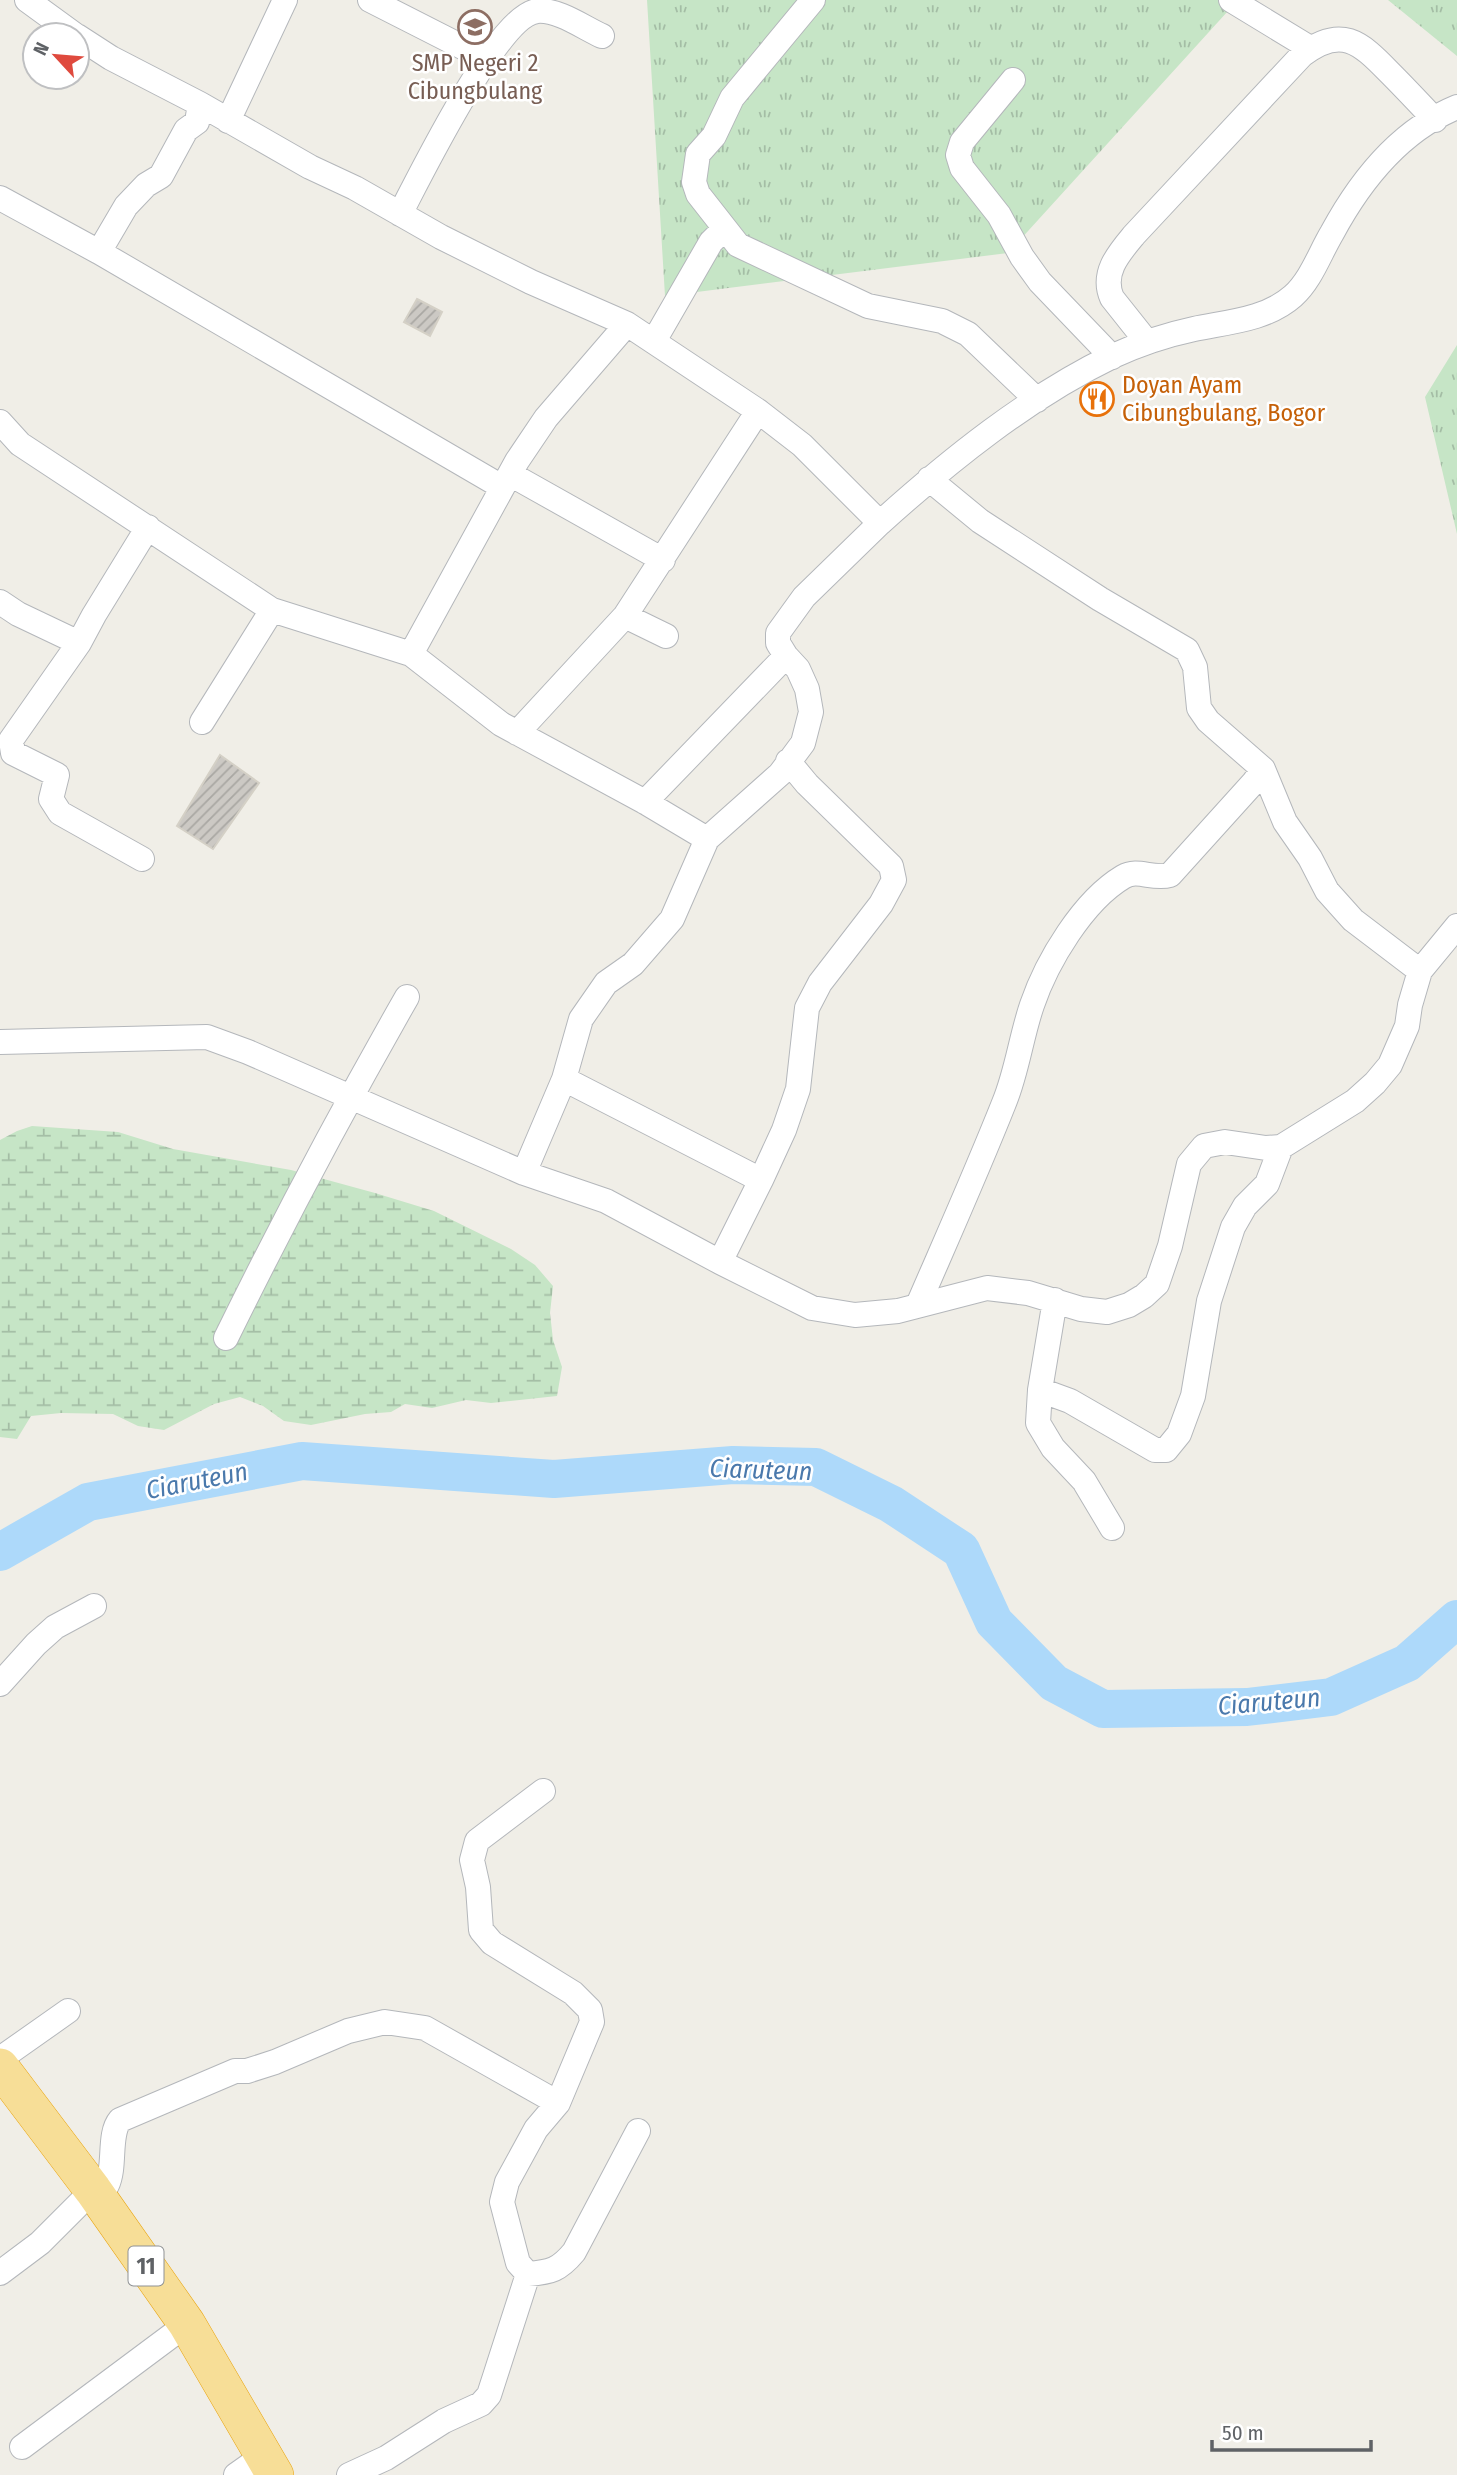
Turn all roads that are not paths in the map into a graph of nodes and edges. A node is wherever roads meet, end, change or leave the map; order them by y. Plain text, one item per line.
1 (27, 0) edge
2 (285, 0) edge
3 (370, 0) edge
4 (813, 0) edge
5 (1231, 0) edge
6 (55, 8) edge
7 (602, 36) dead end
8 (91, 45) edge
9 (1310, 48) junction
10 (488, 60) junction
11 (1013, 80) dead end
12 (200, 104) junction
13 (1457, 107) edge
14 (1435, 120) junction
15 (228, 121) junction
16 (1, 201) edge
17 (400, 214) junction
18 (724, 229) junction
19 (99, 252) junction
20 (627, 324) junction
21 (654, 341) junction
22 (1147, 342) junction
23 (1112, 357) junction
24 (1037, 400) junction
25 (758, 411) junction
26 (0, 422) edge
27 (929, 479) junction
28 (506, 481) junction
29 (880, 523) junction
30 (148, 527) junction
31 (663, 560) junction
32 (0, 602) edge
33 (272, 610) junction
34 (625, 616) junction
35 (666, 636) dead end
36 (79, 643) junction
37 (411, 654) junction
38 (786, 656) junction
39 (202, 722) dead end
40 (517, 733) junction
41 (788, 761) junction
42 (1263, 769) junction
43 (645, 802) junction
44 (707, 839) junction
45 (142, 859) dead end
46 (1457, 926) edge
47 (1420, 971) junction
48 (407, 997) dead end
49 (0, 1042) edge
50 (564, 1079) junction
51 (350, 1097) junction
52 (1281, 1147) junction
53 (524, 1173) junction
54 (761, 1180) junction
55 (720, 1262) junction
56 (1055, 1300) junction
57 (918, 1305) junction
58 (226, 1338) dead end
59 (1040, 1390) junction
60 (1111, 1528) dead end
61 (94, 1606) dead end
62 (0, 1684) edge
63 (543, 1791) dead end
64 (68, 2011) dead end
65 (0, 2059) edge
66 (0, 2067) edge
67 (558, 2102) junction
68 (638, 2131) dead end
69 (93, 2190) junction
70 (0, 2273) edge
71 (528, 2274) junction
72 (187, 2324) junction
73 (22, 2447) dead end
74 (258, 2469) edge
75 (349, 2475) edge

1 - 6 street
2 - 15 street
3 - 10 street
4 - 18 street
5 - 9 street
7 - 10 street
8 - 12 street
9 - 14 street
9 - 22 street
10 - 17 street
11 - 23 street
12 - 15 street
12 - 19 street
13 - 14 street
14 - 22 street
15 - 17 street
16 - 19 street
17 - 20 street
18 - 21 street
18 - 24 street
19 - 28 street
20 - 21 street
20 - 28 street
21 - 25 street
22 - 23 street
23 - 24 street
24 - 27 street
25 - 29 street
25 - 31 street
26 - 30 street
27 - 29 street
27 - 42 street
28 - 31 street
28 - 37 street
29 - 38 street
30 - 33 street
30 - 36 street
31 - 34 street
32 - 36 street
33 - 37 street
33 - 39 street
34 - 35 street
34 - 40 street
36 - 45 street
37 - 40 street
38 - 41 street
38 - 43 street
40 - 43 street
41 - 44 street
41 - 54 street
42 - 47 street
42 - 57 street
43 - 44 street
44 - 50 street
46 - 47 street
47 - 52 street
48 - 51 street
49 - 51 street
50 - 53 street
50 - 54 street
51 - 53 street
51 - 58 street
52 - 56 street
52 - 59 street
53 - 55 street
54 - 55 street
55 - 57 street
56 - 57 street
56 - 59 street
59 - 60 street
61 - 62 street
63 - 67 street
64 - 65 street
66 - 69 highway, 11
67 - 69 street
67 - 71 street
68 - 71 street
69 - 70 street
69 - 72 highway, 11
71 - 75 street
72 - 73 street
72 - 74 highway, 11

